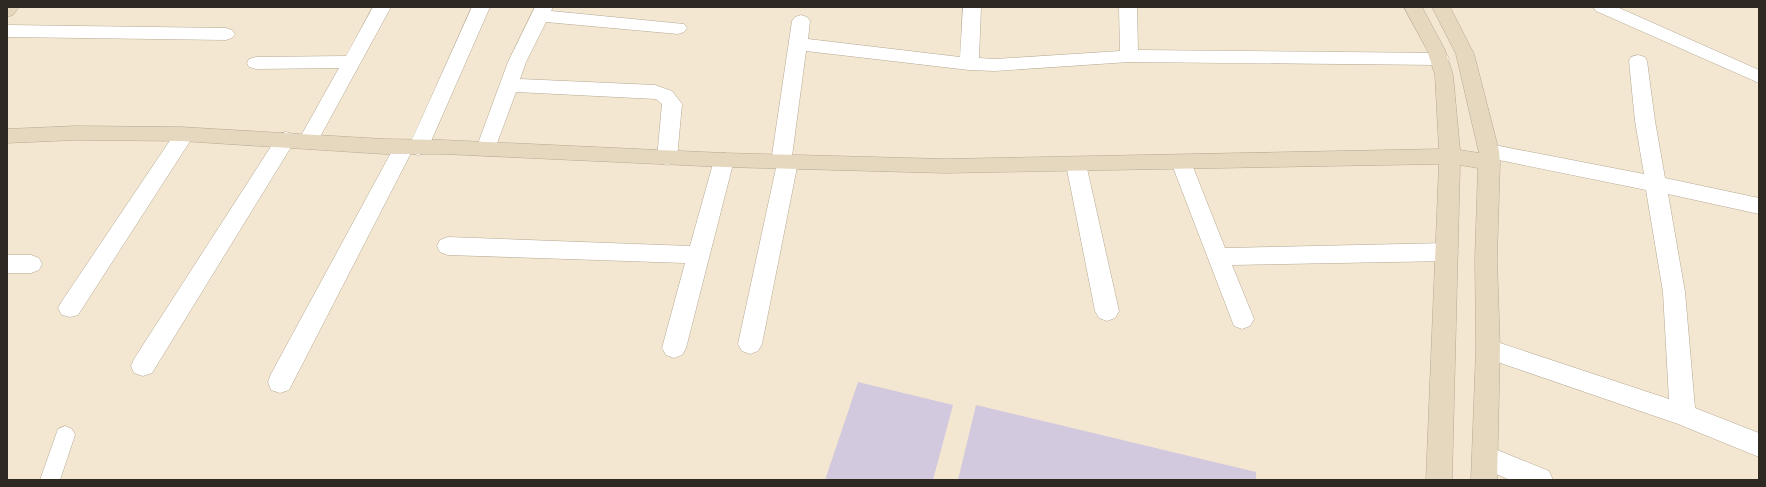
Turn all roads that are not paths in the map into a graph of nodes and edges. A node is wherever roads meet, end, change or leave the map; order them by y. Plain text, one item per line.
1 (10, 7) edge
2 (382, 7) edge
3 (481, 7) edge
4 (972, 7) edge
5 (1128, 7) edge
6 (1413, 7) edge
7 (1441, 7) edge
8 (1602, 7) edge
9 (7, 10) edge
10 (542, 12) edge
11 (801, 21) dead end
12 (678, 28) dead end
13 (7, 31) edge
14 (226, 34) dead end
15 (798, 44) junction
16 (1129, 56) junction
17 (1440, 58) junction
18 (1638, 61) dead end
19 (352, 62) junction
20 (256, 63) dead end
21 (969, 64) junction
22 (1759, 77) edge
23 (509, 85) junction
24 (184, 135) junction
25 (7, 136) edge
26 (286, 139) junction
27 (308, 141) junction
28 (410, 148) junction
29 (486, 149) junction
30 (1450, 156) junction
31 (1489, 157) junction
32 (667, 158) junction
33 (724, 160) junction
34 (784, 162) junction
35 (1181, 162) junction
36 (1076, 164) junction
37 (1657, 184) junction
38 (1759, 206) edge
39 (448, 246) dead end
40 (1447, 252) junction
41 (700, 255) junction
42 (1218, 257) junction
43 (7, 264) edge
44 (31, 264) dead end
45 (70, 308) dead end
46 (1108, 312) dead end
47 (1242, 318) dead end
48 (750, 344) dead end
49 (674, 348) dead end
50 (1488, 349) junction
51 (143, 366) dead end
52 (280, 382) dead end
53 (1683, 415) junction
54 (65, 435) dead end
55 (1759, 445) edge
56 (1484, 468) edge
57 (50, 480) edge
58 (1439, 480) edge
59 (1540, 480) edge

1 - 9 street
2 - 19 street
3 - 28 street
4 - 21 street
5 - 16 street
6 - 17 street
7 - 31 street
8 - 22 street
10 - 12 street
10 - 23 street
11 - 15 street
13 - 14 street
15 - 21 street
15 - 34 street
16 - 17 street
16 - 21 street
17 - 30 street
18 - 37 street
19 - 20 street
19 - 27 street
23 - 29 street
23 - 32 street
24 - 25 street
24 - 26 street
24 - 45 street
26 - 27 street
26 - 51 street
27 - 28 street
28 - 29 street
28 - 52 street
29 - 32 street
30 - 31 street
30 - 35 street
30 - 40 street
31 - 37 street
31 - 50 street
32 - 33 street
33 - 34 street
33 - 41 street
34 - 36 street
34 - 48 street
35 - 36 street
35 - 42 street
36 - 46 street
37 - 38 street
37 - 53 street
39 - 41 street
40 - 42 street
40 - 58 street
41 - 49 street
42 - 47 street
43 - 44 street
50 - 53 street
50 - 56 street
53 - 55 street
54 - 57 lane
56 - 59 street

